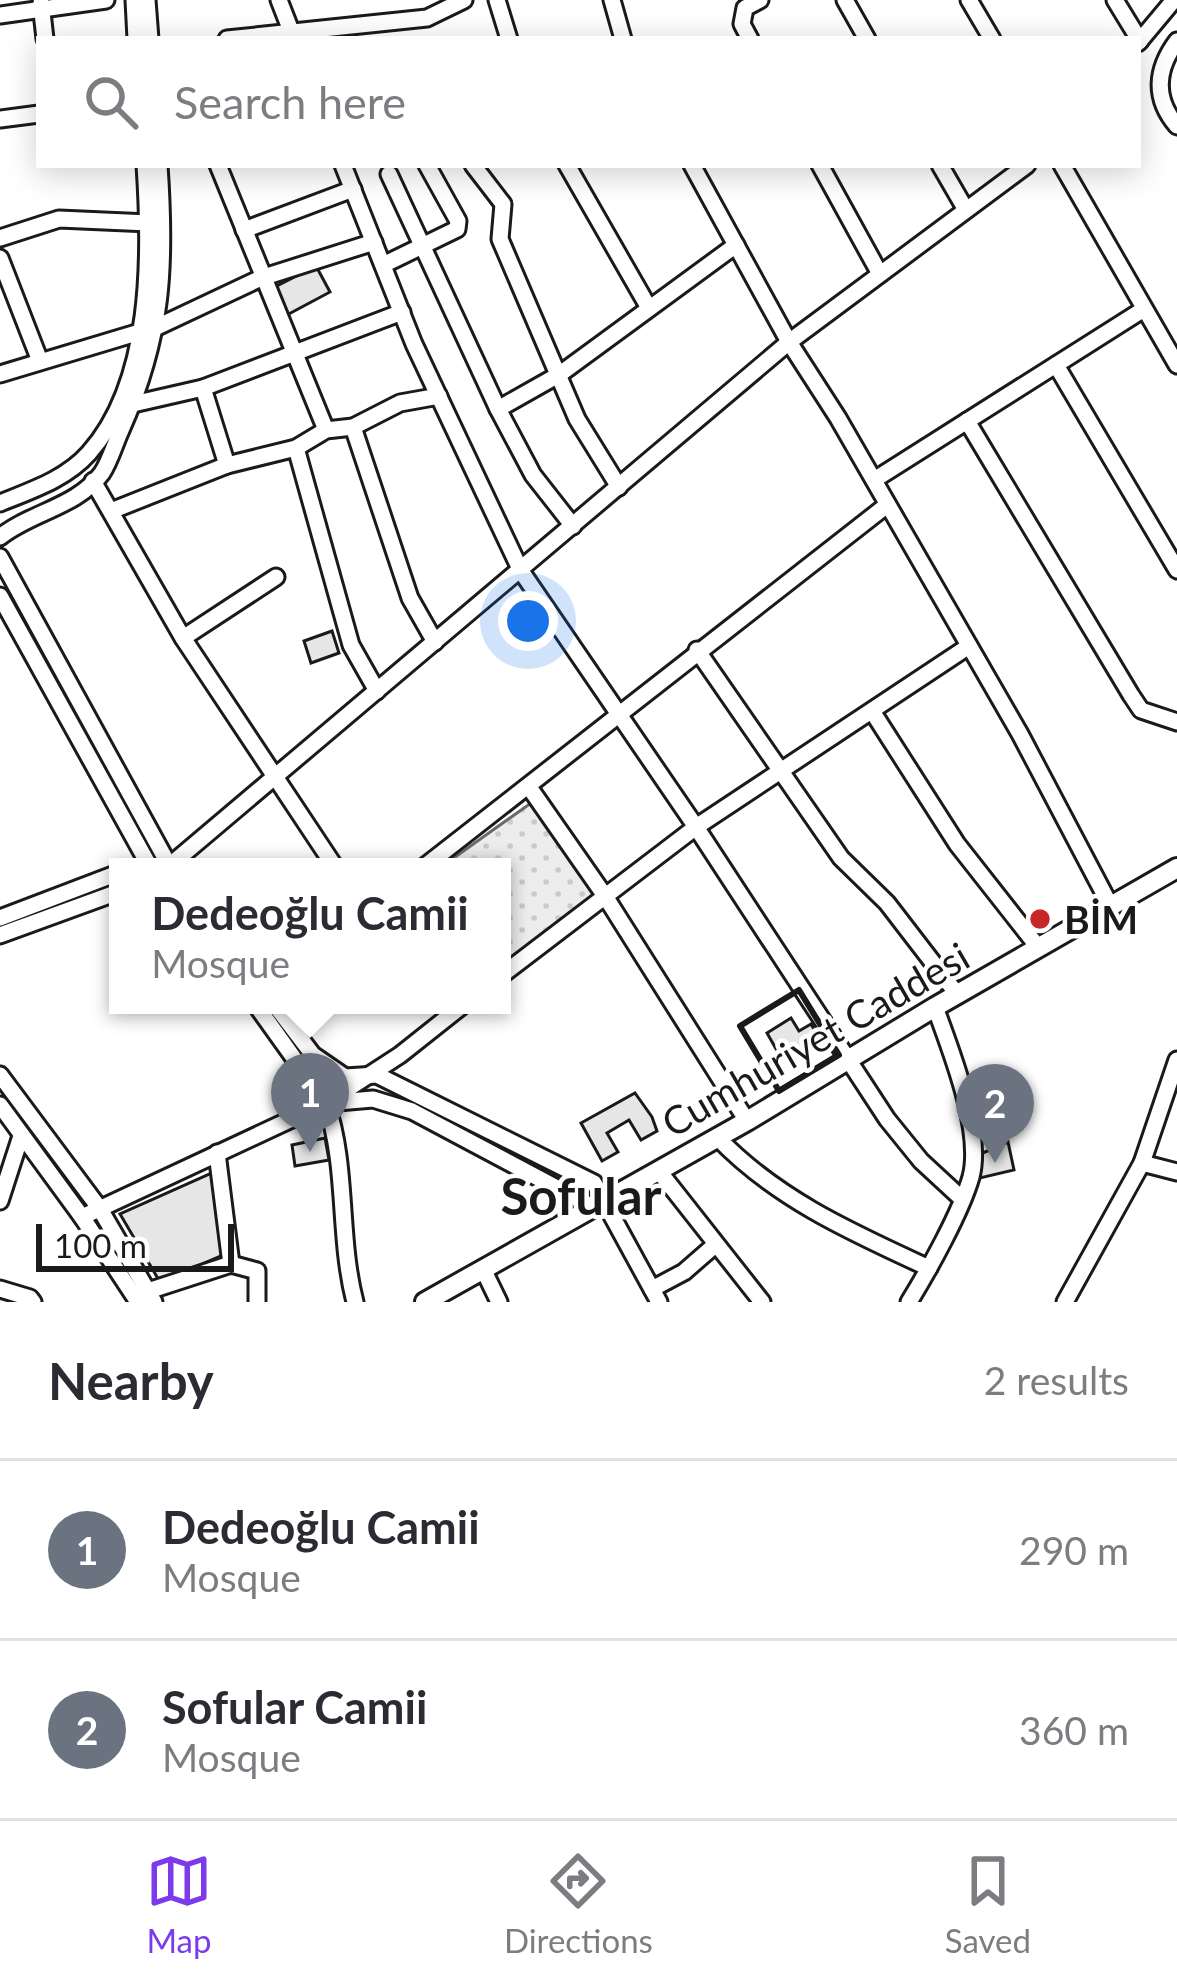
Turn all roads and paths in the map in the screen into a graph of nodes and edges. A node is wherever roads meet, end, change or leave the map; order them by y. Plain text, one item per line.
1 (106, 0) edge
2 (134, 0) edge
3 (148, 0) edge
4 (279, 0) edge
5 (464, 0) edge
6 (496, 0) edge
7 (612, 0) edge
8 (760, 0) edge
9 (845, 0) edge
10 (969, 0) edge
11 (1115, 0) edge
12 (1174, 0) edge
13 (41, 4) edge
14 (0, 15) edge
15 (427, 18) junction
16 (292, 35) edge
17 (46, 36) edge
18 (136, 36) edge
19 (150, 36) edge
20 (429, 36) edge
21 (508, 36) edge
22 (622, 36) edge
23 (748, 36) edge
24 (865, 36) edge
25 (990, 36) edge
26 (1136, 36) edge
27 (1141, 40) edge
28 (1177, 41) edge
29 (36, 114) edge
30 (0, 119) edge
31 (1177, 126) edge
32 (145, 168) edge
33 (159, 168) edge
34 (220, 168) edge
35 (344, 168) edge
36 (429, 168) edge
37 (475, 168) edge
38 (569, 168) edge
39 (694, 168) edge
40 (822, 168) edge
41 (942, 168) edge
42 (1023, 168) edge
43 (1064, 168) edge
44 (389, 174) dead end
45 (352, 189) junction
46 (966, 210) junction
47 (149, 223) junction
48 (244, 230) junction
49 (0, 238) edge
50 (374, 242) junction
51 (736, 244) junction
52 (423, 248) junction
53 (0, 258) edge
54 (383, 265) junction
55 (880, 274) junction
56 (261, 278) junction
57 (649, 308) junction
58 (1144, 309) junction
59 (402, 312) junction
60 (150, 329) junction
61 (789, 342) junction
62 (296, 350) junction
63 (40, 361) junction
64 (1056, 365) junction
65 (1177, 365) edge
66 (0, 374) edge
67 (560, 374) junction
68 (202, 388) junction
69 (439, 396) junction
70 (133, 404) junction
71 (498, 409) junction
72 (967, 421) junction
73 (353, 427) junction
74 (326, 430) junction
75 (296, 448) junction
76 (227, 465) junction
77 (874, 480) junction
78 (93, 481) junction
79 (619, 487) junction
80 (0, 502) edge
81 (887, 505) junction
82 (111, 512) junction
83 (573, 526) junction
84 (0, 537) edge
85 (0, 557) edge
86 (1177, 570) edge
87 (521, 571) junction
88 (277, 578) dead end
89 (0, 596) edge
90 (183, 638) junction
91 (435, 643) junction
92 (969, 646) junction
93 (697, 650) junction
94 (377, 691) junction
95 (872, 710) junction
96 (618, 716) junction
97 (1177, 722) edge
98 (781, 771) junction
99 (273, 778) junction
100 (530, 787) junction
101 (696, 827) junction
102 (145, 858) edge
103 (164, 858) edge
104 (180, 858) edge
105 (329, 858) edge
106 (436, 858) edge
107 (1177, 868) edge
108 (109, 876) edge
109 (109, 895) edge
110 (605, 896) junction
111 (1110, 905) junction
112 (0, 918) edge
113 (0, 935) edge
114 (1038, 947) junction
115 (511, 968) edge
116 (957, 994) junction
117 (935, 1007) junction
118 (262, 1014) edge
119 (282, 1014) edge
120 (438, 1014) edge
121 (452, 1014) edge
122 (443, 1021) junction
123 (849, 1059) junction
124 (1177, 1060) edge
125 (0, 1076) edge
126 (363, 1076) junction
127 (326, 1103) junction
128 (0, 1105) edge
129 (747, 1121) junction
130 (21, 1136) junction
131 (717, 1137) junction
132 (217, 1153) junction
133 (1142, 1163) junction
134 (658, 1170) junction
135 (1177, 1172) edge
136 (961, 1198) junction
137 (0, 1201) edge
138 (597, 1203) junction
139 (100, 1209) junction
140 (82, 1216) junction
141 (716, 1245) junction
142 (231, 1264) junction
143 (483, 1268) junction
144 (929, 1268) junction
145 (0, 1289) edge
146 (655, 1295) edge
147 (146, 1298) edge
148 (33, 1302) edge
149 (257, 1302) edge
150 (356, 1302) edge
151 (424, 1302) edge
152 (499, 1302) edge
153 (762, 1302) edge
154 (909, 1302) edge
155 (1065, 1302) edge

1 - 13 street
2 - 18 street
3 - 19 street
4 - 16 street
5 - 15 street
6 - 21 street
7 - 22 street
8 - 23 street
9 - 24 street
10 - 25 street
11 - 26 street
12 - 27 street
13 - 14 street
13 - 17 street
15 - 16 street
15 - 20 street
28 - 31 street
29 - 30 street
32 - 47 street
33 - 60 street
34 - 48 street
35 - 45 street
36 - 52 street
37 - 67 street
38 - 57 street
39 - 51 street
40 - 55 street
41 - 46 street
42 - 46 street
43 - 58 street
44 - 52 street
45 - 48 street
45 - 50 street
46 - 55 street
47 - 49 street
47 - 60 street
48 - 56 street
50 - 54 street
50 - 56 street
51 - 57 street
51 - 61 street
52 - 54 street
52 - 71 street
53 - 63 street
54 - 59 street
55 - 61 street
56 - 60 street
56 - 62 street
57 - 67 street
58 - 64 street
58 - 65 street
59 - 62 street
59 - 69 street
60 - 63 street
60 - 70 street
60 - 80 street
61 - 77 street
61 - 79 street
62 - 68 street
62 - 74 street
63 - 66 street
64 - 72 street
64 - 86 street
67 - 71 street
67 - 79 street
68 - 70 street
68 - 76 street
69 - 73 street
69 - 87 street
70 - 78 street
71 - 83 street
72 - 77 street
72 - 97 street
73 - 74 street
73 - 91 street
74 - 75 street
75 - 76 street
75 - 94 street
76 - 82 street
77 - 81 street
78 - 82 street
78 - 84 street
79 - 83 street
81 - 92 street
81 - 93 street
82 - 90 street
83 - 87 street
85 - 103 street
87 - 91 street
87 - 96 street
88 - 90 street
89 - 102 street
90 - 99 street
91 - 94 street
92 - 95 street
92 - 111 street
93 - 96 street
93 - 98 street
94 - 99 street
95 - 98 street
95 - 114 street
96 - 100 street
96 - 101 street
98 - 101 street
98 - 116 street
99 - 104 street
99 - 105 street
100 - 106 street
100 - 110 street
101 - 110 street
101 - 123 street
107 - 111 main road, Cumhuriyet Caddesi
108 - 112 street
109 - 113 street
110 - 115 street
110 - 129 street
111 - 114 main road, Cumhuriyet Caddesi
114 - 116 main road, Cumhuriyet Caddesi
116 - 117 main road, Cumhuriyet Caddesi
117 - 123 main road, Cumhuriyet Caddesi
117 - 136 street
118 - 127 street
119 - 126 street
120 - 122 street
121 - 122 street
122 - 126 street
123 - 129 main road, Cumhuriyet Caddesi
123 - 136 street
124 - 133 street
125 - 139 street
126 - 127 street
126 - 138 street
127 - 132 street
127 - 138 street
127 - 150 street
128 - 130 street
129 - 131 main road, Cumhuriyet Caddesi
130 - 137 street
130 - 140 street
131 - 134 main road, Cumhuriyet Caddesi
131 - 144 street
132 - 139 street
132 - 142 street
133 - 135 street
133 - 155 street
134 - 138 main road, Cumhuriyet Caddesi
134 - 141 street
136 - 144 street
138 - 143 main road, Cumhuriyet Caddesi
138 - 146 street
139 - 140 street
139 - 147 street
140 - 147 street
141 - 146 street
141 - 153 street
142 - 147 street
142 - 149 street
143 - 151 main road, Cumhuriyet Caddesi
143 - 152 street
144 - 154 street
145 - 148 street

